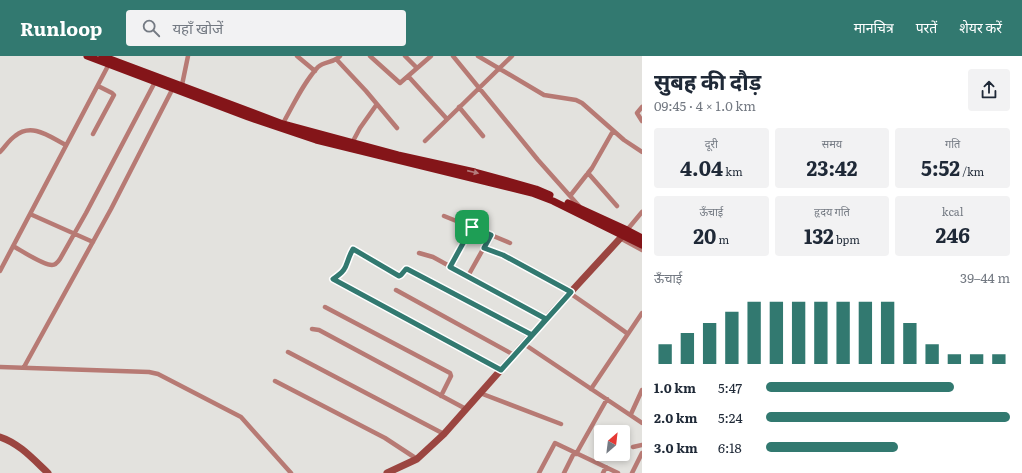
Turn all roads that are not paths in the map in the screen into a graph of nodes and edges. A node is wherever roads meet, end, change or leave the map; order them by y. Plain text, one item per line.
1 (87, 56) edge
2 (102, 56) edge
3 (188, 56) edge
4 (297, 56) edge
5 (370, 56) edge
6 (405, 56) edge
7 (430, 56) edge
8 (453, 56) edge
9 (478, 56) edge
10 (512, 56) edge
11 (338, 58) edge
12 (109, 64) junction
13 (417, 68) junction
14 (499, 68) junction
15 (315, 71) junction
16 (408, 76) junction
17 (155, 82) junction
18 (182, 85) junction
19 (98, 86) junction
20 (173, 88) junction
21 (478, 88) junction
22 (377, 104) junction
23 (459, 107) junction
24 (642, 107) edge
25 (447, 119) junction
26 (642, 121) edge
27 (282, 126) junction
28 (397, 128) dead end
29 (613, 131) junction
30 (93, 134) dead end
31 (483, 136) dead end
32 (425, 141) dead end
33 (352, 143) junction
34 (66, 145) junction
35 (641, 149) edge
36 (0, 152) edge
37 (588, 173) junction
38 (570, 196) junction
39 (617, 206) dead end
40 (581, 209) junction
41 (642, 212) edge
42 (30, 214) junction
43 (444, 216) dead end
44 (588, 218) junction
45 (472, 227) junction
46 (74, 233) junction
47 (624, 234) junction
48 (491, 235) junction
49 (642, 238) edge
50 (93, 242) junction
51 (510, 243) dead end
52 (642, 245) edge
53 (13, 246) junction
54 (484, 248) junction
55 (642, 250) edge
56 (419, 253) dead end
57 (450, 267) junction
58 (0, 271) edge
59 (468, 276) junction
60 (396, 290) dead end
61 (571, 292) junction
62 (325, 307) dead end
63 (642, 313) edge
64 (546, 319) junction
65 (312, 329) dead end
66 (628, 334) junction
67 (532, 335) junction
68 (524, 344) junction
69 (288, 352) dead end
70 (514, 355) junction
71 (0, 367) edge
72 (24, 367) junction
73 (501, 370) junction
74 (275, 381) dead end
75 (591, 389) junction
76 (642, 390) edge
77 (480, 393) junction
78 (441, 396) junction
79 (607, 399) junction
80 (466, 409) junction
81 (630, 414) junction
82 (642, 422) edge
83 (561, 424) dead end
84 (444, 434) junction
85 (0, 437) edge
86 (642, 445) edge
87 (633, 447) dead end
88 (642, 452) edge
89 (575, 453) junction
90 (417, 459) junction
91 (606, 467) junction
92 (44, 472) edge
93 (291, 473) edge
94 (387, 473) edge
95 (539, 473) edge
96 (564, 473) edge
97 (604, 473) edge
98 (618, 473) edge
99 (632, 473) edge

1 - 12 main road
2 - 18 main road
3 - 18 street
4 - 15 street
5 - 16 street
6 - 13 street
7 - 13 street
8 - 21 street
9 - 14 street
10 - 14 street
11 - 15 street
11 - 22 street
12 - 17 main road
12 - 19 street
13 - 16 street
14 - 21 street
14 - 29 street
15 - 27 street
16 - 25 street
17 - 20 main road
17 - 46 street
18 - 27 main road
19 - 30 street
19 - 34 street
20 - 27 main road
20 - 50 street
21 - 23 street
21 - 38 street
22 - 28 street
22 - 33 street
23 - 25 street
23 - 31 street
24 - 26 street
25 - 32 street
27 - 33 main road
27 - 44 main road
29 - 35 street
29 - 37 street
33 -> 40 main road
34 - 36 street
34 - 42 street
37 - 38 street
37 - 39 street
38 - 40 street
40 - 44 street
40 - 47 main road
41 - 47 street
42 - 46 street
42 - 53 street
43 - 45 street
44 - 47 main road
45 - 48 street
45 - 57 street
46 - 50 street
46 - 53 street
47 - 49 main road
47 - 52 main road
47 - 55 street
47 - 61 street
48 - 51 street
48 - 54 street
50 - 72 street
53 - 58 street
54 - 59 street
54 - 61 street
56 - 57 street
57 - 59 street
59 - 64 street
60 - 70 street
61 - 64 street
61 - 66 street
62 - 78 street
63 - 66 street
64 - 67 street
65 - 78 street
66 - 75 street
67 - 68 street
67 - 73 street
68 - 70 street
68 - 75 street
69 - 84 street
70 - 73 street
71 - 72 street
72 - 93 street
73 - 77 street
74 - 90 street
75 - 79 street
76 - 81 street
77 - 80 street
77 - 83 street
78 - 80 street
79 - 81 street
79 - 89 street
80 - 84 street
81 - 82 street
84 - 90 street
85 - 92 street
86 - 87 street
88 - 99 street
89 - 91 street
89 - 95 street
89 - 96 street
90 - 94 street
91 - 97 street
91 - 98 street

